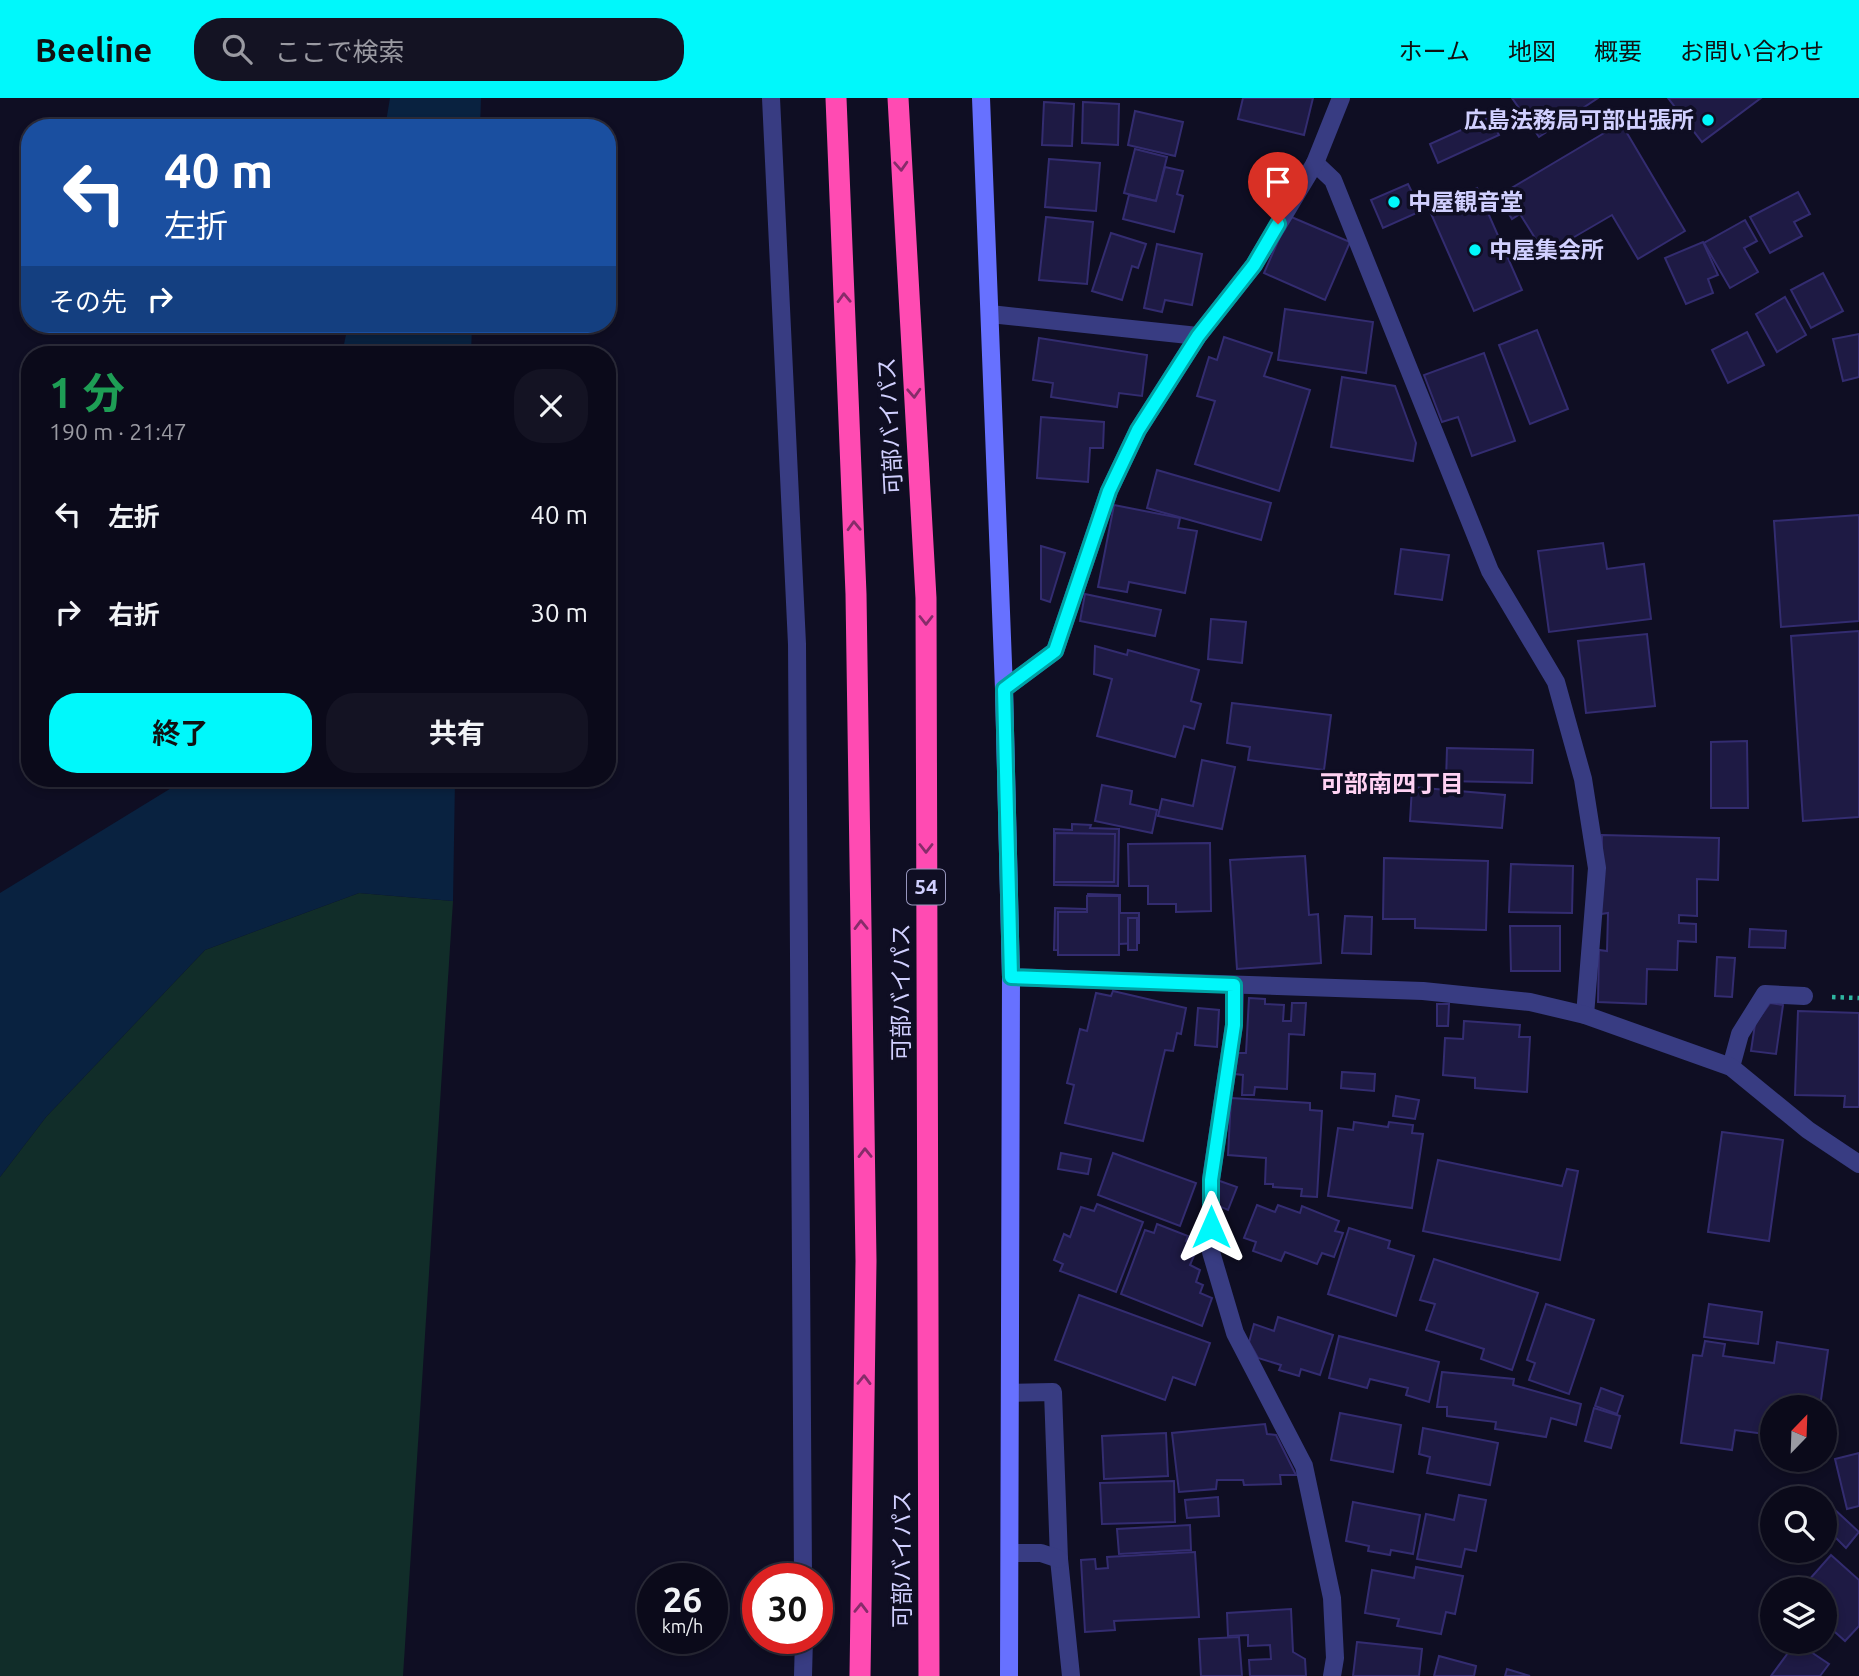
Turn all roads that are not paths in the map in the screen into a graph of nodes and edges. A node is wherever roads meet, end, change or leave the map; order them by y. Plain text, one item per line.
1 (771, 98) edge
2 (836, 98) edge
3 (898, 98) edge
4 (981, 98) edge
5 (1341, 98) edge
6 (1315, 163) junction
7 (990, 314) junction
8 (1198, 336) junction
9 (1004, 689) junction
10 (1011, 977) junction
11 (1234, 985) junction
12 (1804, 996) dead end
13 (1585, 1015) junction
14 (1731, 1067) junction
15 (1859, 1164) edge
16 (1010, 1394) junction
17 (1010, 1553) junction
18 (1059, 1559) junction
19 (803, 1563) edge
20 (804, 1654) edge
21 (803, 1676) edge
22 (860, 1676) edge
23 (929, 1676) edge
24 (1010, 1676) edge
25 (1072, 1676) edge
26 (1332, 1676) edge

1 - 19 street
22 -> 2 highway, 可部バイパス
3 -> 23 highway, 可部バイパス / 54
4 - 7 street
5 - 6 street
6 - 8 street
6 - 13 street
7 - 8 street
7 - 9 street
8 - 9 street
9 - 10 street
10 - 11 street
10 - 16 street
11 - 13 street
11 - 26 street
12 - 14 street
13 - 14 street
14 - 15 street
16 - 17 street
16 - 18 street
17 - 18 street
17 - 24 street
18 - 25 street
20 - 21 street

